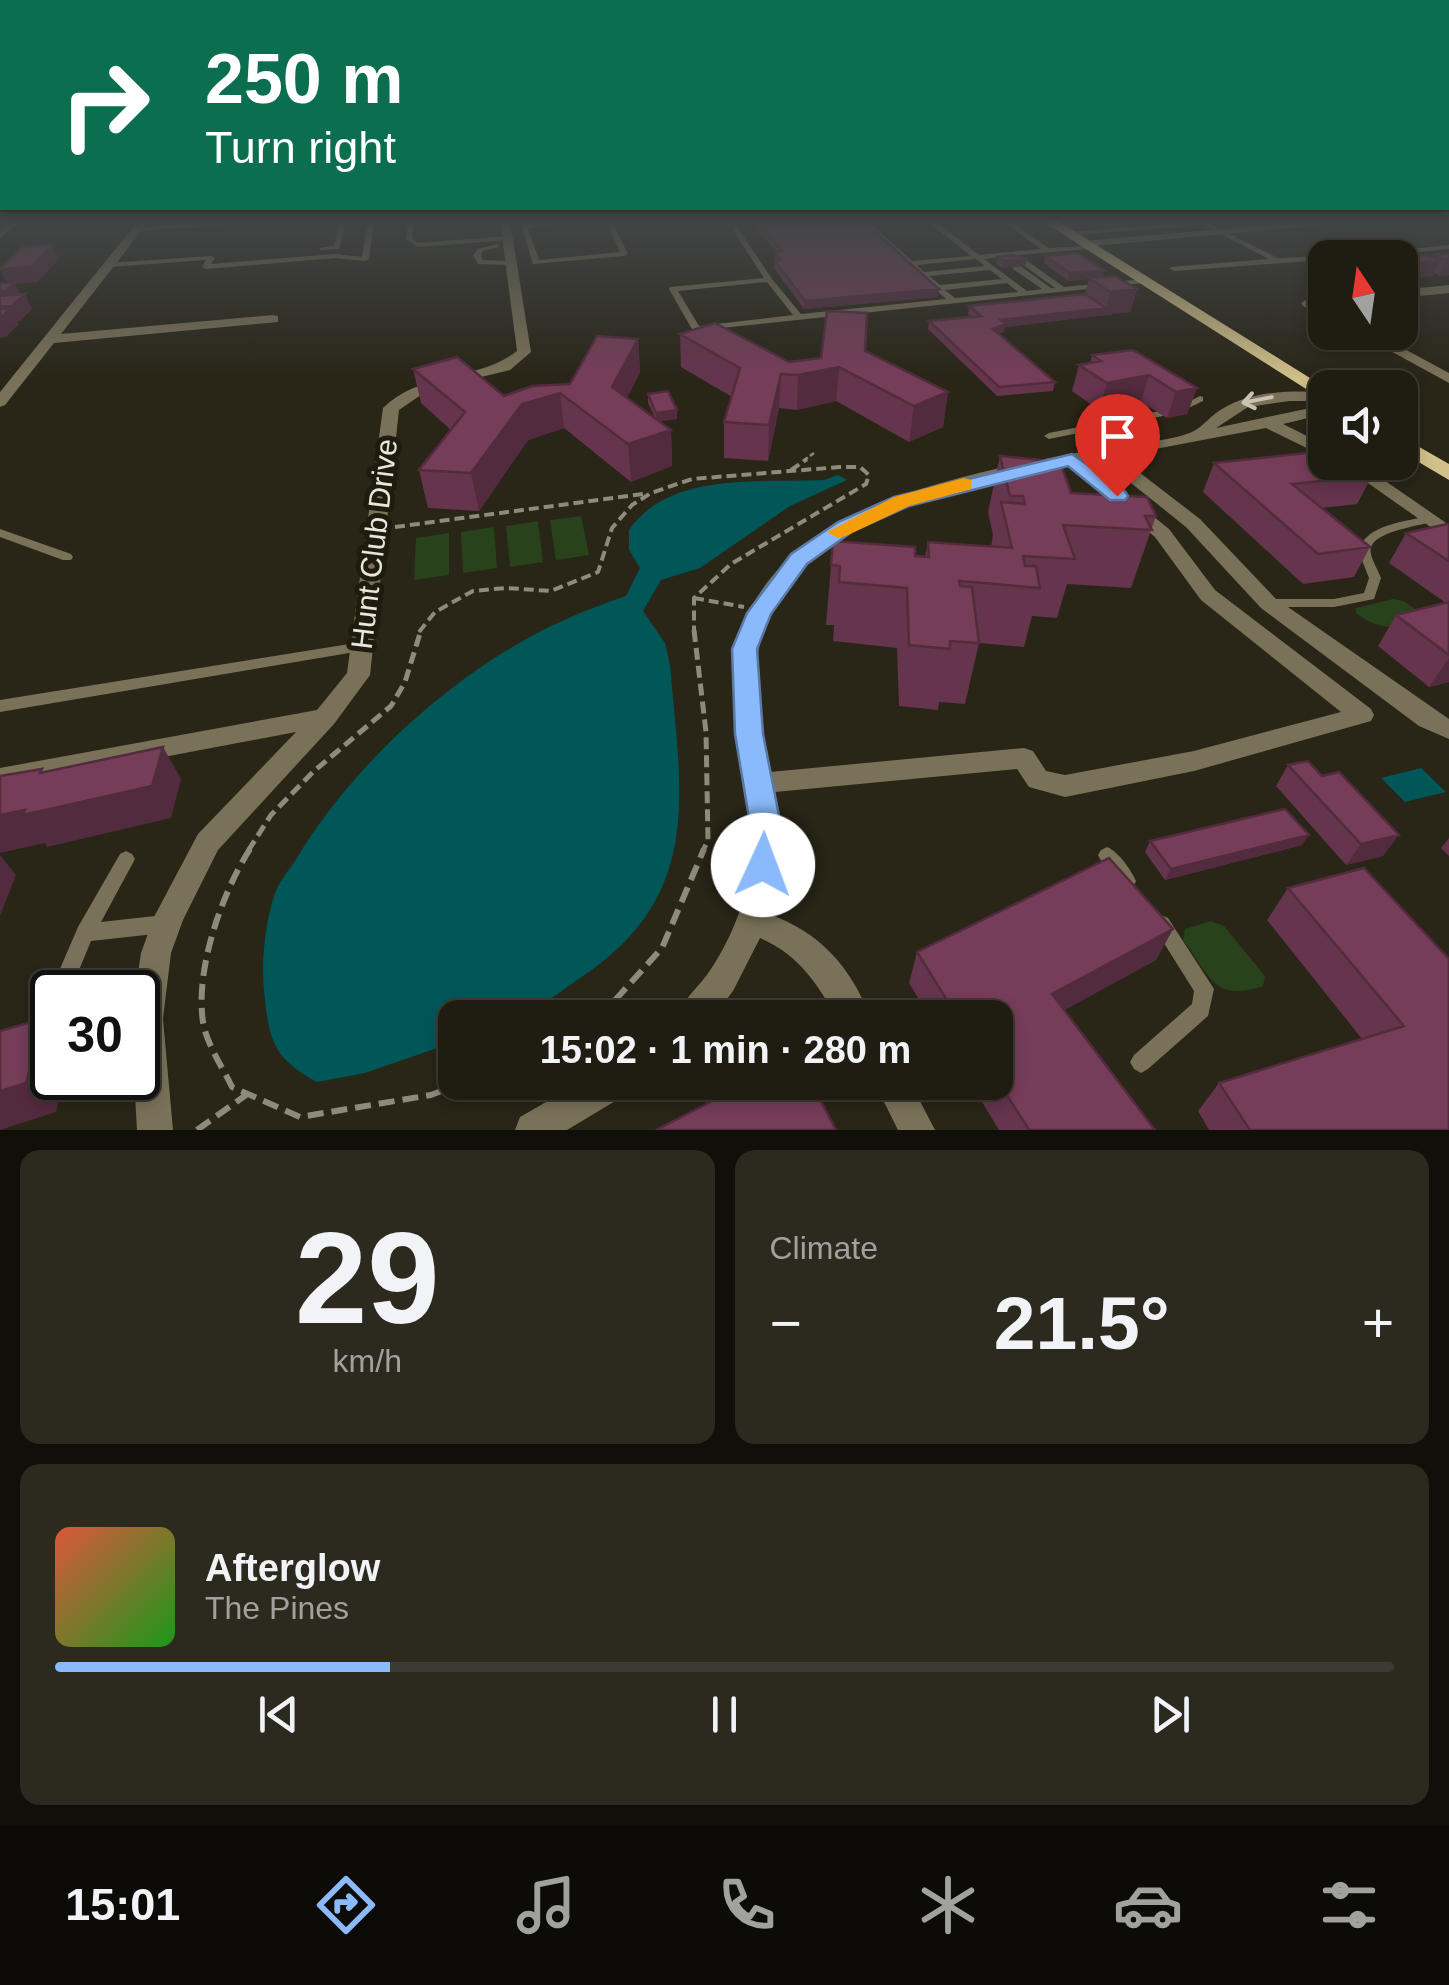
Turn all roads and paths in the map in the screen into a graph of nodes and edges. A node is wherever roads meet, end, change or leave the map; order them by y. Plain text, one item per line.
1 (103, 274) edge
2 (512, 274) edge
3 (764, 274) edge
4 (924, 274) edge
5 (998, 274) edge
6 (1028, 274) edge
7 (1035, 274) edge
8 (1133, 274) edge
9 (768, 280) junction
10 (1008, 281) junction
11 (1144, 282) junction
12 (938, 288) junction
13 (1449, 289) edge
14 (1064, 290) junction
15 (1049, 291) junction
16 (1418, 292) edge
17 (1026, 294) junction
18 (953, 302) junction
19 (799, 317) junction
20 (273, 319) dead end
21 (52, 339) junction
22 (1395, 350) edge
23 (1449, 379) edge
24 (1308, 388) edge
25 (1308, 398) edge
26 (1200, 400) edge
27 (0, 402) edge
28 (1179, 409) edge
29 (1160, 414) dead end
30 (1308, 414) edge
31 (1269, 423) junction
32 (1200, 434) junction
33 (1049, 436) dead end
34 (1308, 443) edge
35 (1103, 453) junction
36 (1418, 453) edge
37 (814, 454) dead end
38 (1072, 460) junction
39 (787, 472) junction
40 (1449, 472) edge
41 (1371, 480) edge
42 (643, 494) junction
43 (1428, 520) junction
44 (376, 530) junction
45 (0, 534) edge
46 (1449, 534) edge
47 (67, 557) dead end
48 (694, 598) junction
49 (1268, 604) junction
50 (761, 610) junction
51 (362, 647) junction
52 (0, 706) edge
53 (325, 718) junction
54 (1446, 733) edge
55 (0, 778) edge
56 (760, 783) junction
57 (1108, 855) edge
58 (126, 859) dead end
59 (754, 922) junction
60 (167, 924) junction
61 (85, 933) junction
62 (69, 970) edge
63 (616, 1000) edge
64 (707, 1000) edge
65 (844, 1000) edge
66 (1141, 1062) dead end
67 (438, 1092) edge
68 (248, 1094) junction
69 (584, 1100) edge
70 (901, 1100) edge
71 (155, 1130) edge
72 (197, 1130) edge
73 (532, 1130) edge
74 (917, 1130) edge

1 - 21 street
2 - 44 street, Hunt Club Drive
3 - 9 lane
4 - 12 lane
5 - 10 lane
6 - 15 lane
7 - 14 lane
8 - 11 main road
9 - 19 lane
9 - 19 lane
10 - 12 lane
10 - 17 lane
11 - 14 lane
11 - 24 main road
12 - 18 lane
13 - 16 street
14 - 15 lane
15 - 17 lane
17 - 18 lane
18 - 19 lane
20 - 21 street
21 - 27 street
22 - 23 street
25 -> 32 street
26 - 28 lane
29 - 33 lane
30 - 31 street
31 - 32 street
31 - 34 street
32 - 35 street
35 - 38 street
35 - 49 street
36 - 40 main road
37 - 39 path
38 - 50 street
38 - 56 street
39 - 42 path
39 - 48 path
41 - 43 street
42 - 44 path
42 - 68 path
43 - 46 street
43 - 49 lane
44 - 51 street, Hunt Club Drive
45 - 47 lane
48 - 50 path
48 - 63 path
49 - 54 street
50 - 56 street
51 - 52 lane
51 - 53 street, Hunt Club Drive
53 - 55 street
53 - 60 street, Hunt Club Drive
56 - 59 street
57 - 66 lane
58 - 61 lane
59 - 64 street
59 - 65 street
60 - 61 lane
60 - 71 street, Hunt Club Drive
61 - 62 lane
67 - 68 path
68 - 72 path
69 - 73 street
70 - 74 street

